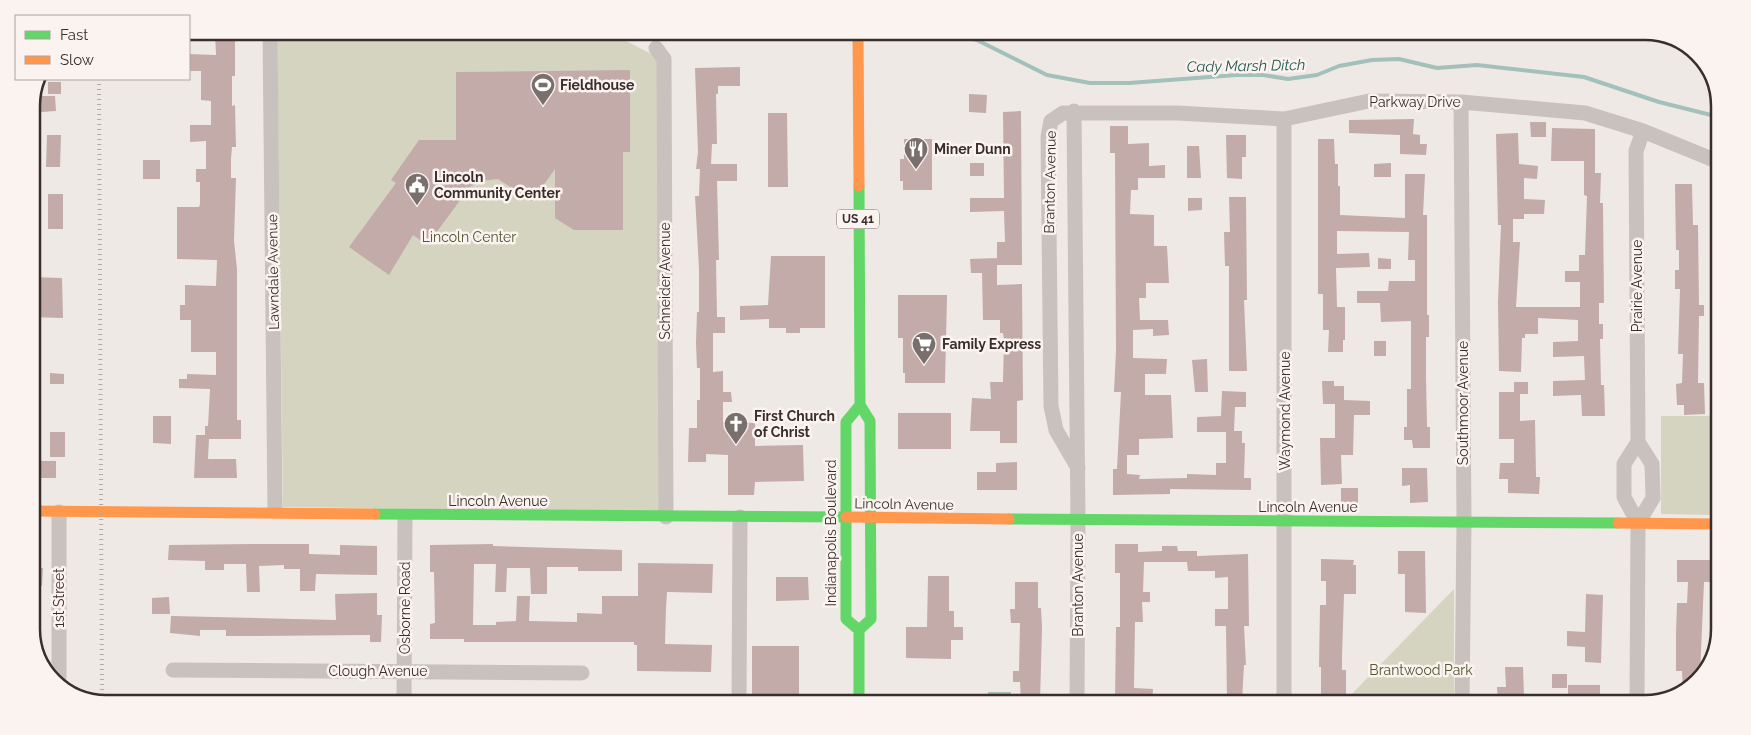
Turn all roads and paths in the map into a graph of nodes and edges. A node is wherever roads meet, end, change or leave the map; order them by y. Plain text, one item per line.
1 (270, 40) edge
2 (858, 40) edge
3 (656, 48) dead end
4 (1460, 102) junction
5 (1074, 111) junction
6 (1284, 119) junction
7 (1643, 131) junction
8 (1711, 159) edge
9 (860, 404) junction
10 (1638, 442) junction
11 (1078, 468) junction
12 (40, 511) edge
13 (275, 511) junction
14 (59, 512) junction
15 (405, 516) junction
16 (666, 517) junction
17 (740, 517) junction
18 (846, 518) junction
19 (871, 519) junction
20 (1078, 521) junction
21 (1285, 522) junction
22 (1464, 523) junction
23 (1638, 523) junction
24 (1711, 524) edge
25 (859, 630) junction
26 (54, 669) edge
27 (173, 670) dead end
28 (404, 671) junction
29 (582, 673) dead end
30 (404, 695) edge
31 (739, 695) edge
32 (859, 695) edge
33 (1077, 695) edge
34 (1284, 695) edge
35 (1462, 695) edge
36 (1637, 695) edge

1 - 13 street, Lawndale Avenue
2 - 9 main road, US 41
3 - 16 street, Schneider Avenue
4 - 6 street, Parkway Drive
4 - 7 street, Parkway Drive
4 - 22 street, Southmoor Avenue
5 - 6 street, Parkway Drive
5 - 11 street, Branton Avenue
5 - 11 street, Branton Avenue
6 - 21 street, Waymond Avenue
7 - 8 street, Parkway Drive
7 - 10 street, Prairie Avenue
9 - 18 main road, Indianapolis Boulevard
9 - 19 main road, US 41
10 - 23 street
10 - 23 street
11 - 20 street, Branton Avenue
12 - 14 main road, Lincoln Avenue
13 - 14 main road, Lincoln Avenue
13 - 15 main road, Lincoln Avenue
14 - 26 street, 1st Street
15 - 16 main road, Lincoln Avenue
15 - 28 street, Osborne Road
16 - 17 main road, Lincoln Avenue
17 - 18 main road, Lincoln Avenue
17 - 31 street
18 - 19 main road, Lincoln Avenue
18 - 25 main road, Indianapolis Boulevard
19 - 20 main road, Lincoln Avenue
19 - 25 main road, US 41
20 - 21 main road, Lincoln Avenue
20 - 33 street, Branton Avenue
21 - 22 main road, Lincoln Avenue
21 - 34 street, Waymond Avenue
22 - 23 main road, Lincoln Avenue
22 - 35 street, Southmoor Avenue
23 - 24 main road, Lincoln Avenue
23 - 36 street
25 - 32 main road
27 - 28 street, Clough Avenue
28 - 29 street, Clough Avenue
28 - 30 street, Osborne Road

